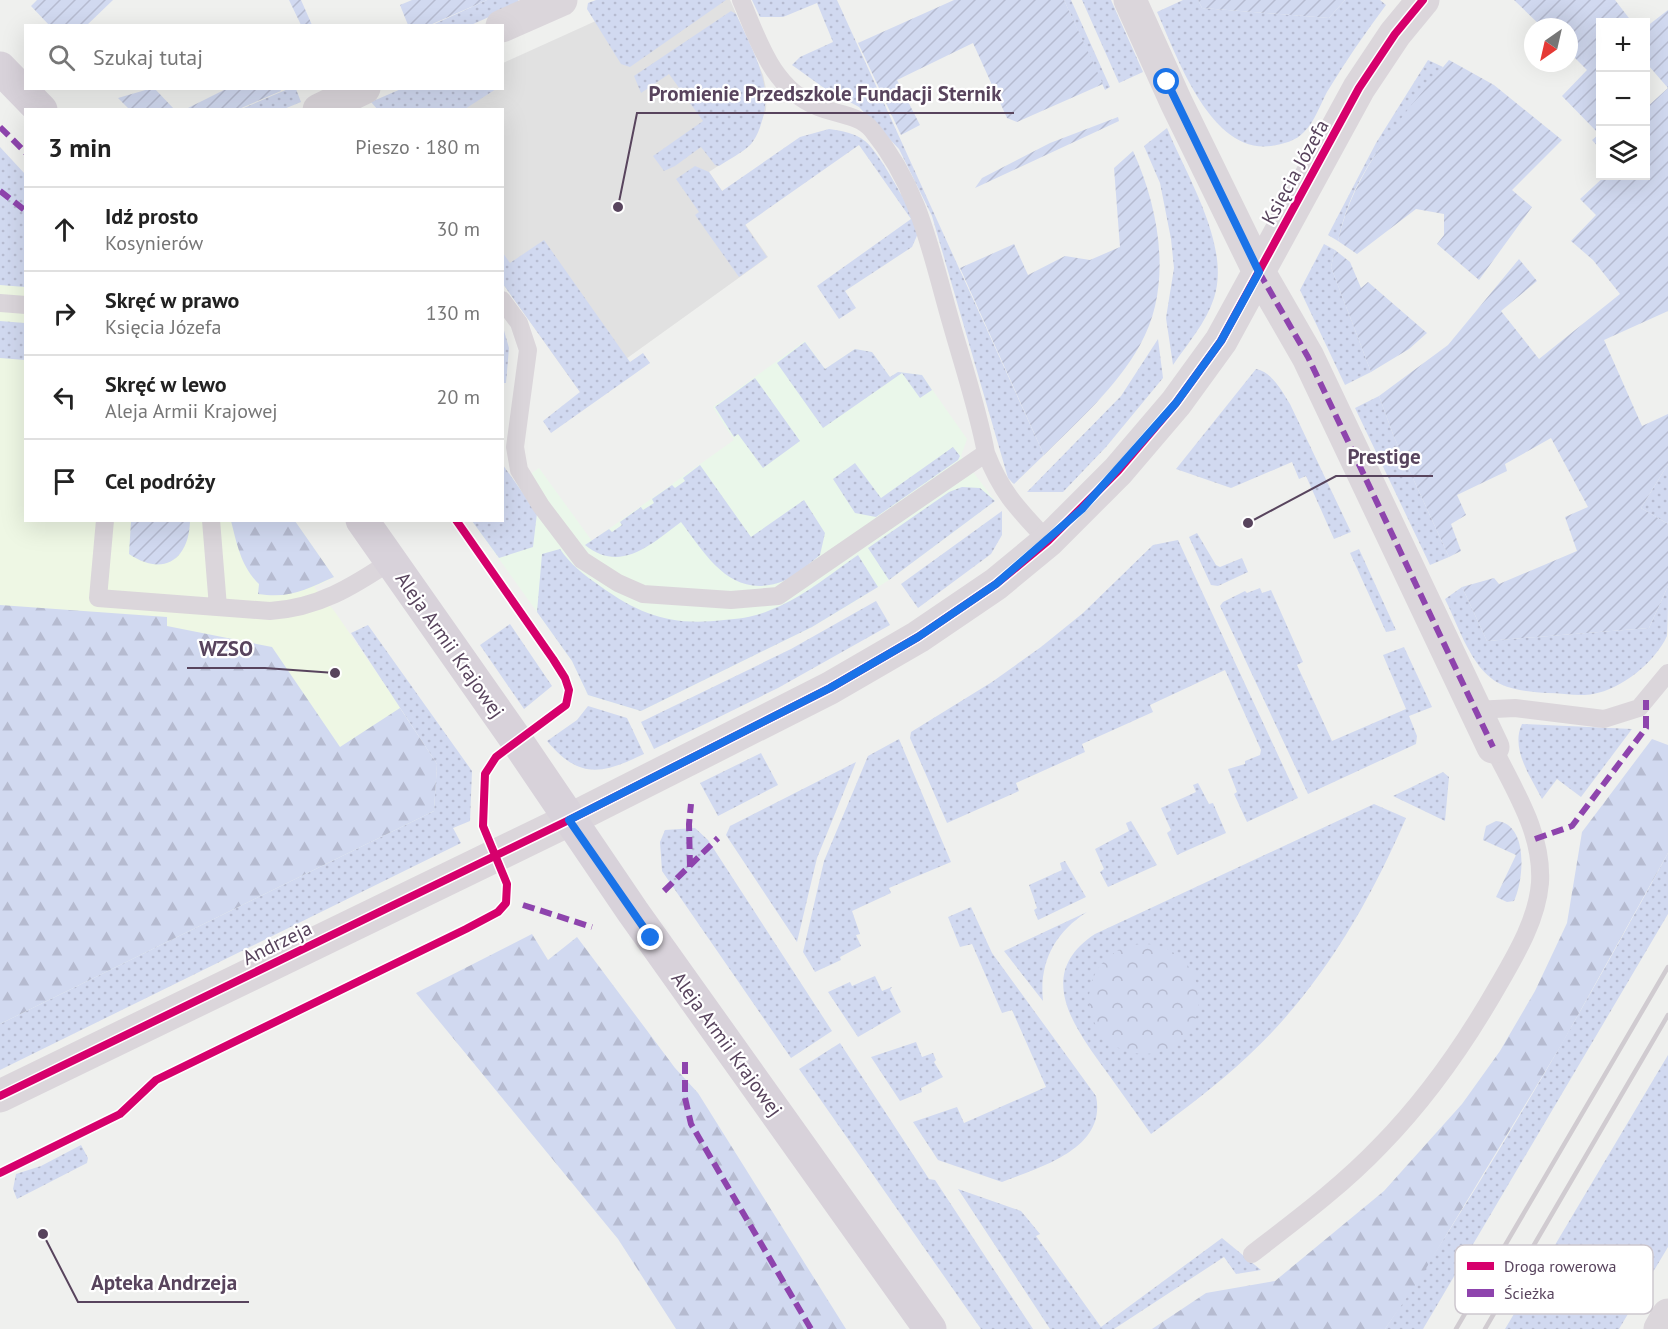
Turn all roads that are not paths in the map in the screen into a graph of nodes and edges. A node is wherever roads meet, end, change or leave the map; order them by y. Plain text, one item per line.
1 (561, 0) edge
2 (741, 0) edge
3 (1131, 0) edge
4 (1423, 0) edge
5 (504, 25) edge
6 (0, 68) edge
7 (362, 97) edge
8 (39, 108) edge
9 (326, 108) edge
10 (1259, 272) junction
11 (0, 303) edge
12 (504, 303) edge
13 (24, 305) edge
14 (986, 453) junction
15 (105, 522) edge
16 (210, 522) edge
17 (363, 522) edge
18 (1048, 541) junction
19 (391, 561) junction
20 (218, 607) junction
21 (1668, 673) edge
22 (1474, 710) junction
23 (1493, 747) joint
24 (569, 820) junction
25 (0, 1096) edge
26 (1252, 1254) dead end
27 (1668, 1315) edge
28 (930, 1329) edge
29 (1660, 1329) edge

1 - 5 street
2 - 14 lane
3 - 10 street
4 - 10 street, Księcia Józefa
6 - 8 street
7 - 9 street
10 - 18 street, Księcia Józefa
10 - 22 street
11 - 13 lane
12 - 14 lane
14 - 18 lane
15 - 20 lane
16 - 20 lane
17 - 19 street, Aleja Armii Krajowej
18 - 24 street, Księcia Józefa
19 - 20 lane
19 - 24 street, Aleja Armii Krajowej
21 - 22 lane
22 - 23 street
23 - 26 lane
24 - 25 street, Andrzeja
24 - 28 street, Aleja Armii Krajowej
27 - 29 street

